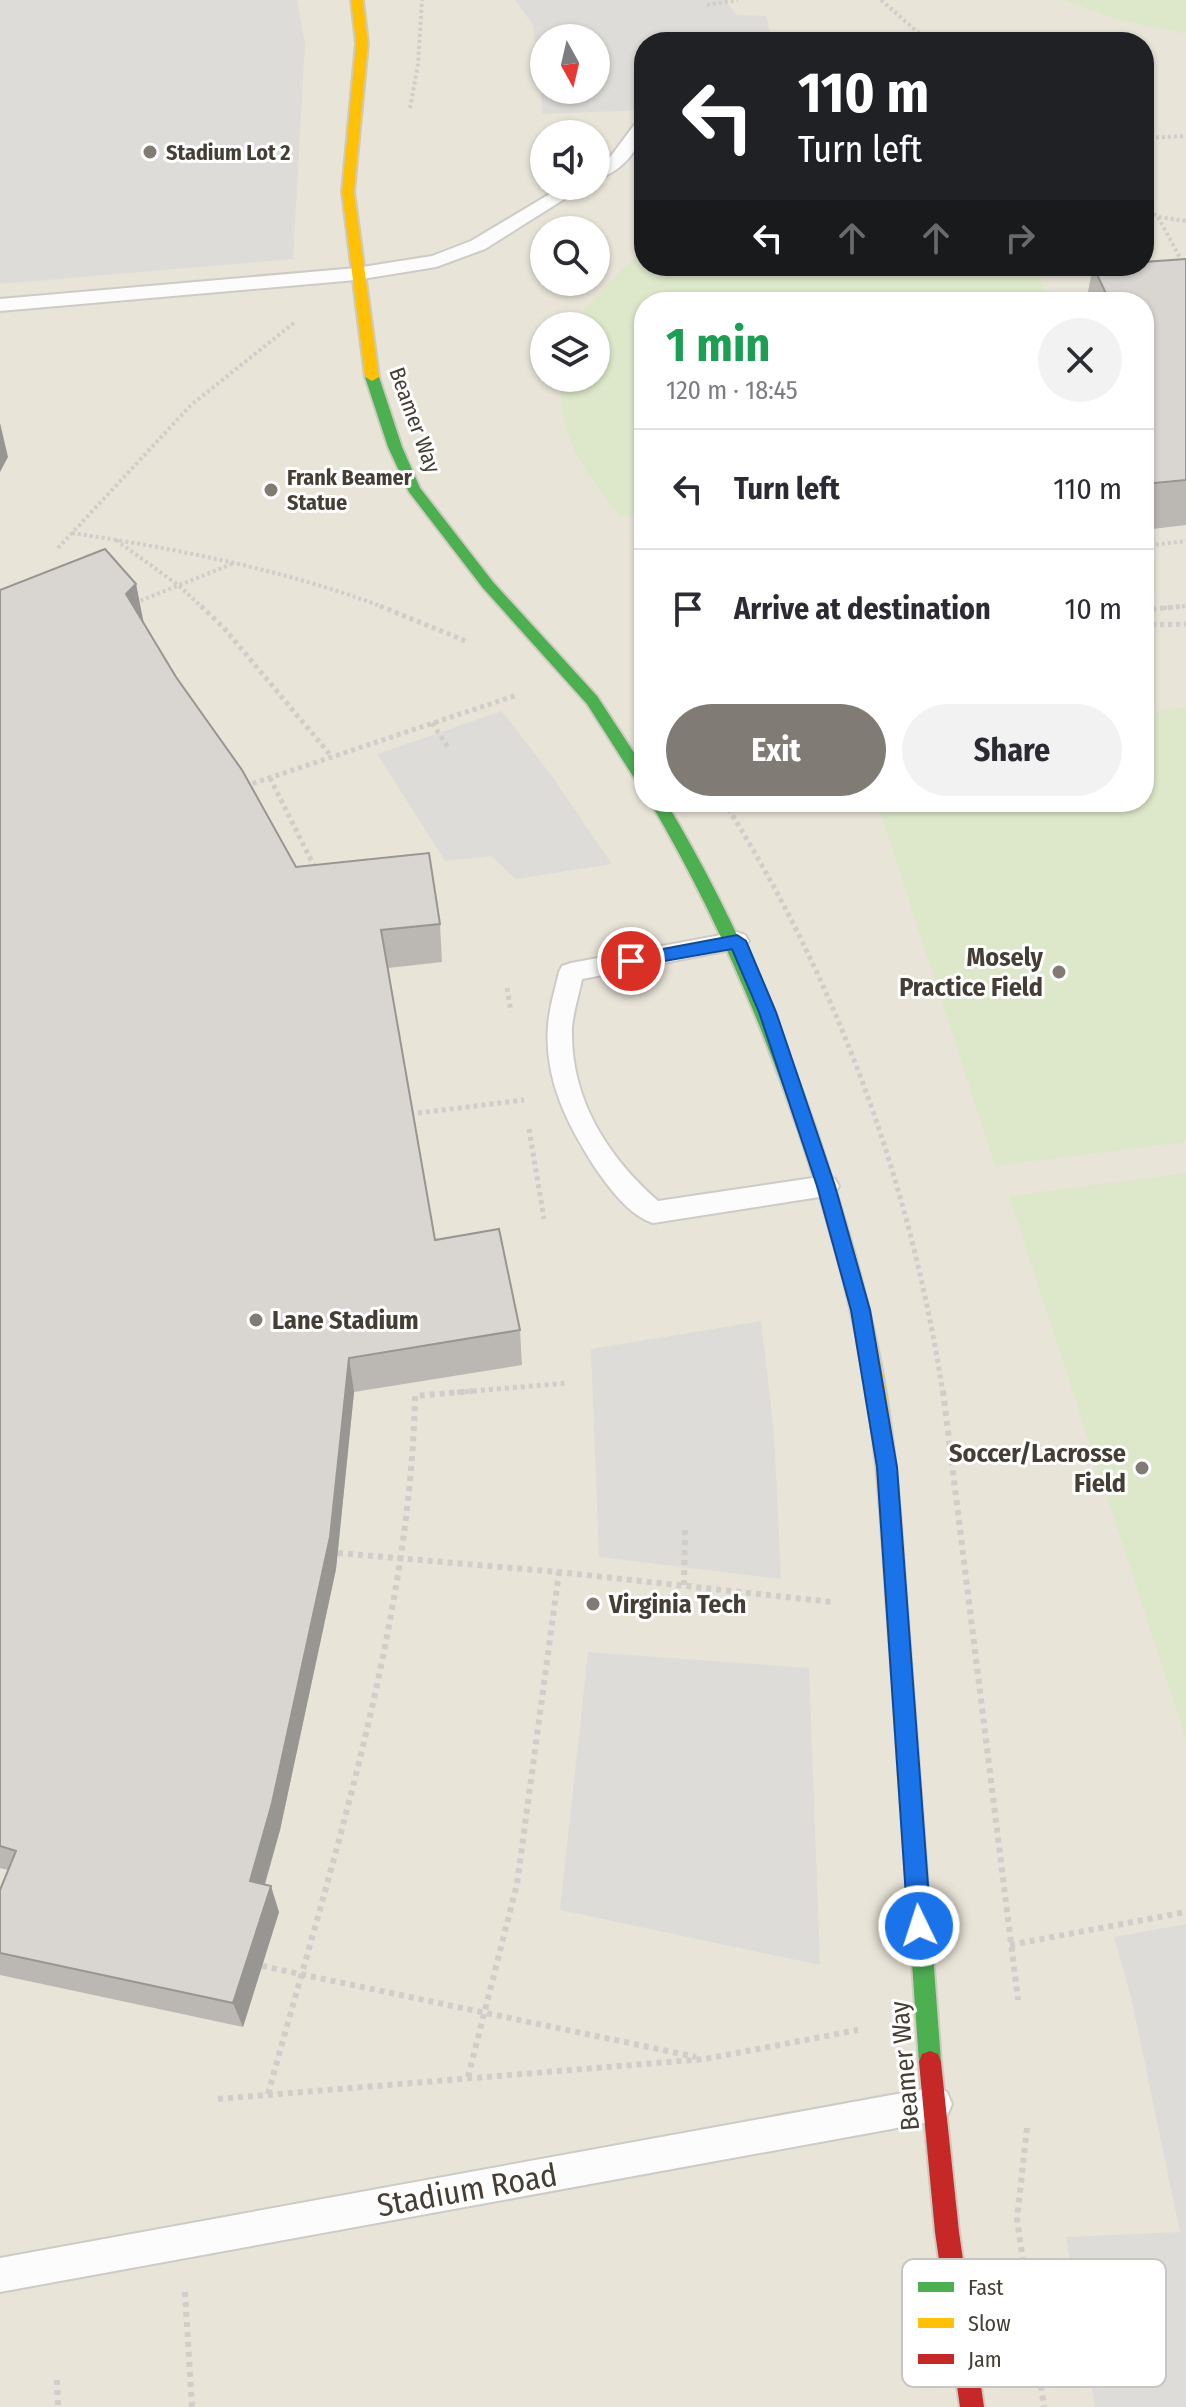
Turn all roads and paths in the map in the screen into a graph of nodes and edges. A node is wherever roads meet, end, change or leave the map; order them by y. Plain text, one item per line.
1 (357, 0) edge
2 (422, 0) edge
3 (738, 0) edge
4 (881, 0) edge
5 (707, 5) dead end
6 (918, 32) edge
7 (408, 119) dead end
8 (1186, 136) edge
9 (634, 137) edge
10 (1154, 138) edge
11 (610, 166) edge
12 (553, 200) edge
13 (1154, 214) edge
14 (1158, 217) junction
15 (1186, 221) edge
16 (1186, 269) edge
17 (356, 274) junction
18 (0, 305) edge
19 (302, 316) dead end
20 (72, 533) junction
21 (115, 540) junction
22 (1186, 541) edge
23 (1154, 545) edge
24 (58, 548) dead end
25 (235, 563) junction
26 (178, 585) junction
27 (128, 606) edge
28 (1186, 606) edge
29 (1154, 609) edge
30 (1186, 624) edge
31 (1154, 625) edge
32 (477, 646) dead end
33 (529, 691) dead end
34 (432, 723) junction
35 (448, 747) dead end
36 (332, 757) junction
37 (634, 765) edge
38 (270, 778) junction
39 (234, 789) edge
40 (665, 812) edge
41 (317, 872) edge
42 (737, 941) junction
43 (533, 1099) dead end
44 (410, 1114) edge
45 (826, 1186) junction
46 (568, 1383) dead end
47 (685, 1530) dead end
48 (338, 1553) dead end
49 (403, 1558) junction
50 (559, 1572) junction
51 (684, 1585) junction
52 (831, 1602) dead end
53 (1186, 1912) edge
54 (1010, 1945) dead end
55 (262, 1966) edge
56 (301, 1974) junction
57 (486, 2012) junction
58 (858, 2030) dead end
59 (705, 2059) junction
60 (468, 2077) junction
61 (268, 2094) junction
62 (218, 2099) dead end
63 (935, 2104) junction
64 (1027, 2128) dead end
65 (182, 2242) junction
66 (951, 2259) edge
67 (1023, 2259) edge
68 (0, 2275) edge
69 (57, 2380) dead end
70 (969, 2387) edge
71 (1041, 2387) edge
72 (58, 2407) edge
73 (192, 2407) edge
74 (972, 2407) edge
75 (1044, 2407) edge

1 - 17 main road, Beamer Way
2 - 7 path
3 - 5 path
4 - 6 path
8 - 10 path
9 - 11 lane
12 - 17 lane
13 - 14 path
14 - 15 path
14 - 16 path
17 - 18 lane
17 - 37 main road, Beamer Way
19 - 20 path
20 - 21 path
20 - 24 path
21 - 25 path
21 - 26 path
22 - 23 path
25 - 26 path
25 - 32 path
26 - 27 path
26 - 36 path
28 - 29 path
30 - 31 path
33 - 34 path
34 - 35 path
34 - 36 path
36 - 38 path
38 - 39 path
38 - 41 path
40 - 42 main road, Beamer Way
42 - 45 main road, Beamer Way
42 - 45 lane
43 - 44 path
45 - 63 main road, Beamer Way
46 - 49 path
47 - 51 path
48 - 49 path
49 - 50 path
49 - 56 path
50 - 51 path
50 - 57 path
51 - 52 path
53 - 54 path
55 - 56 path
56 - 57 path
56 - 61 path
57 - 59 path
57 - 60 path
58 - 59 path
59 - 60 path
60 - 61 path
61 - 62 path
63 - 65 lane, Stadium Road
63 - 66 main road, Beamer Way
64 - 67 path
65 - 68 lane, Stadium Road
65 - 73 path
69 - 72 path
70 - 74 main road, Beamer Way
71 - 75 path

